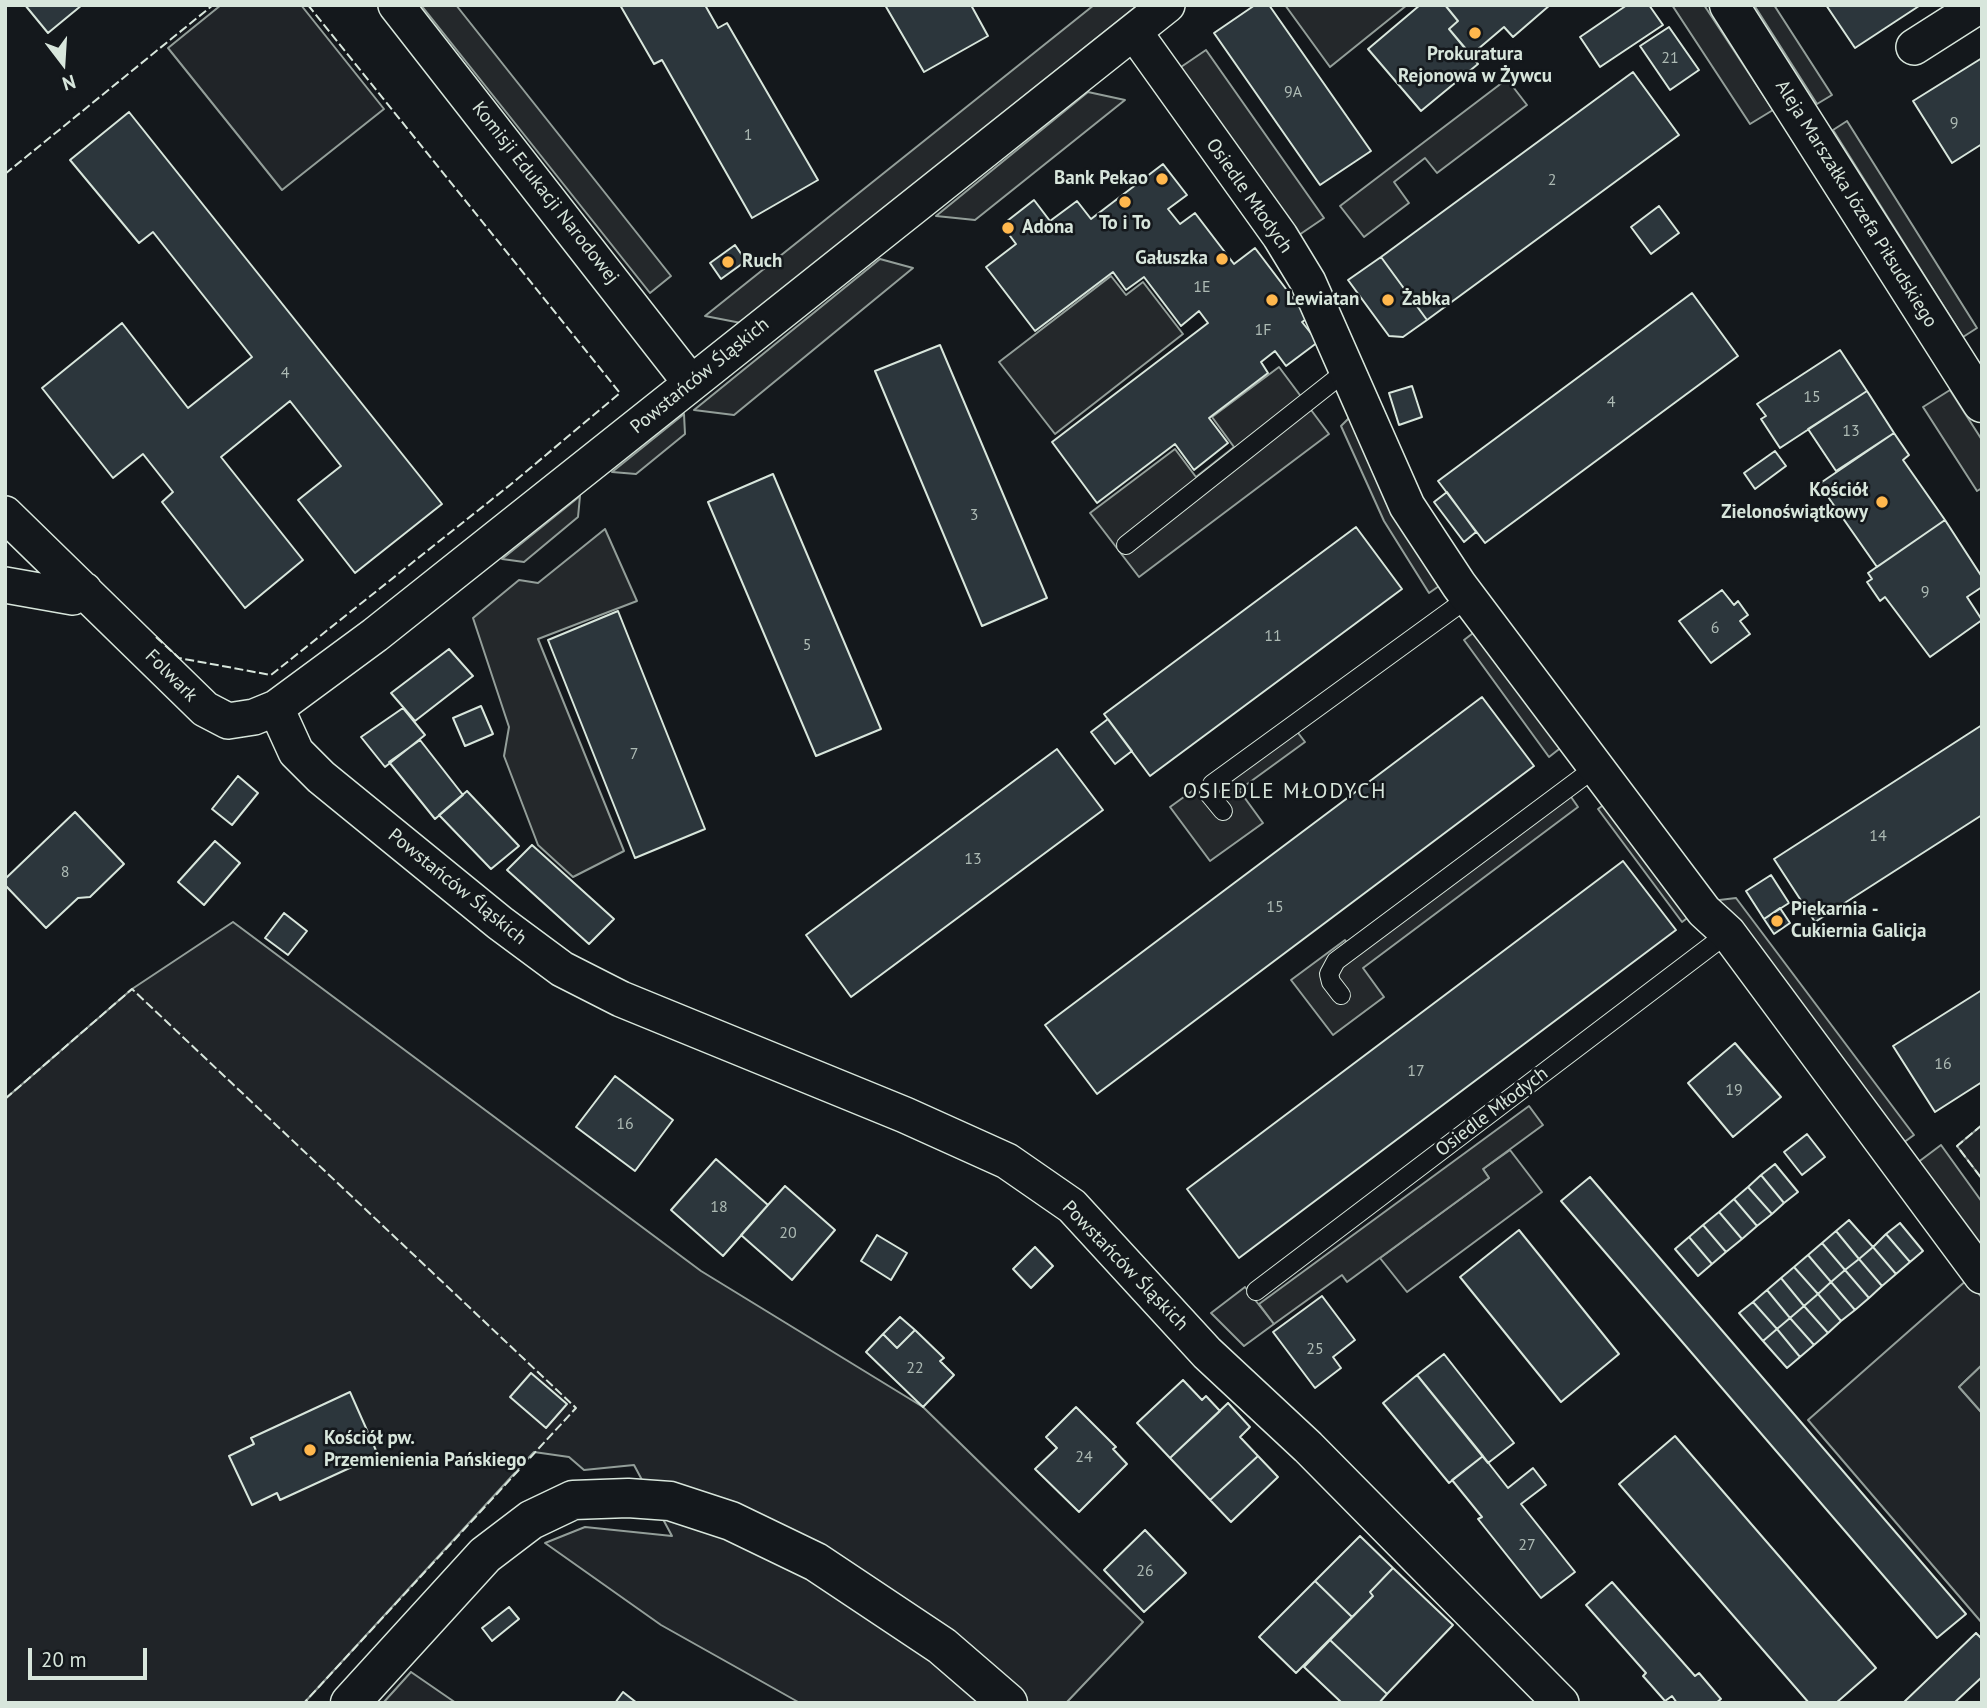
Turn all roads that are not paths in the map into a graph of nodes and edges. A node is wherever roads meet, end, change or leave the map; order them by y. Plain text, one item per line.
1 (396, 5) edge
2 (1167, 5) edge
3 (1729, 5) edge
4 (1969, 8) edge
5 (1134, 32) junction
6 (1914, 47) dead end
7 (1346, 371) junction
8 (691, 383) junction
9 (1982, 403) edge
10 (5, 514) edge
11 (1126, 545) dead end
12 (5, 585) edge
13 (84, 590) junction
14 (1468, 598) junction
15 (276, 708) junction
16 (1596, 767) junction
17 (1223, 810) dead end
18 (1728, 933) junction
19 (1341, 995) dead end
20 (1982, 1276) edge
21 (1256, 1290) dead end
22 (350, 1703) edge
23 (1008, 1703) edge
24 (1561, 1703) edge

1 - 8 street, Komisji Edukacji Narodowej
2 - 5 street, Powstańców Śląskich
3 - 9 street, Aleja Marszałka Józefa Piłsudskiego
4 - 6 street
5 - 7 street, Osiedle Młodych
5 - 8 street, Powstańców Śląskich
7 - 11 lane
7 - 14 street, Osiedle Młodych
8 - 15 street, Powstańców Śląskich
10 - 13 street, Folwark
12 - 13 street
13 - 15 street, Folwark
14 - 16 street, Osiedle Młodych
14 - 17 lane
15 - 24 street, Powstańców Śląskich
16 - 18 street, Osiedle Młodych
16 - 19 lane
18 - 20 street, Osiedle Młodych
18 - 21 lane, Osiedle Młodych
22 - 23 street

